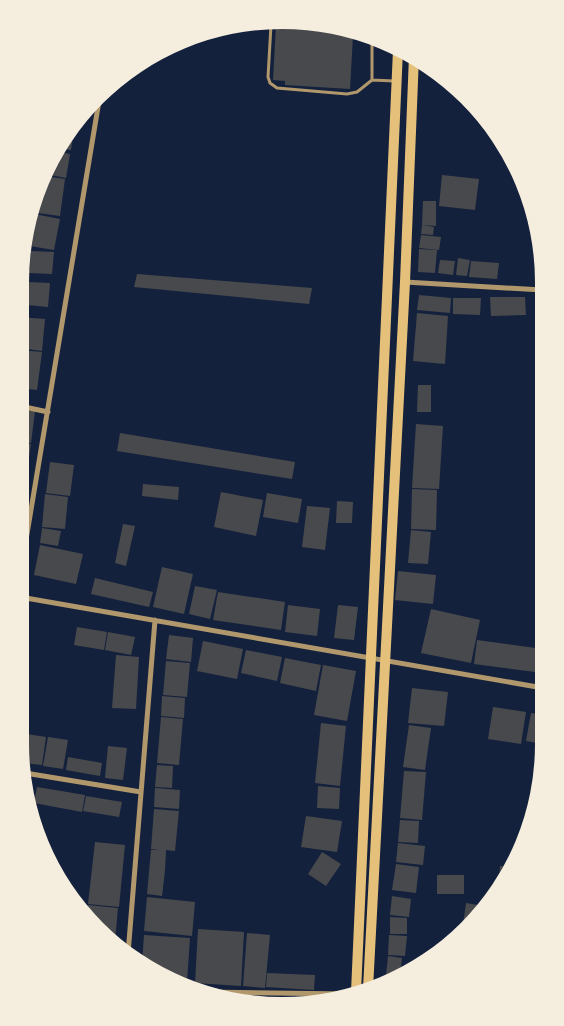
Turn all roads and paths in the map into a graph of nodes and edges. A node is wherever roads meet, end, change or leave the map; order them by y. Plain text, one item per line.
1 (271, 29) edge
2 (372, 45) edge
3 (398, 57) edge
4 (414, 66) edge
5 (372, 80) junction
6 (397, 81) junction
7 (97, 110) edge
8 (406, 282) junction
9 (535, 290) edge
10 (29, 408) edge
11 (48, 412) junction
12 (29, 523) edge
13 (29, 599) edge
14 (155, 620) junction
15 (370, 656) junction
16 (385, 659) junction
17 (535, 687) edge
18 (31, 774) edge
19 (141, 792) junction
20 (129, 946) edge
21 (368, 982) edge
22 (356, 986) edge
23 (235, 992) edge
24 (322, 994) edge

1 - 5 lane
2 - 5 lane
3 - 6 main road
4 - 8 main road
5 - 6 lane
6 - 15 main road
7 - 11 street
8 - 9 street
8 - 16 main road
10 - 11 street
11 - 12 street
13 - 14 street
14 - 15 street
14 - 19 street
15 - 16 street
15 - 22 main road
16 - 17 street
16 - 21 main road
18 - 19 street
19 - 20 street
23 - 24 street

